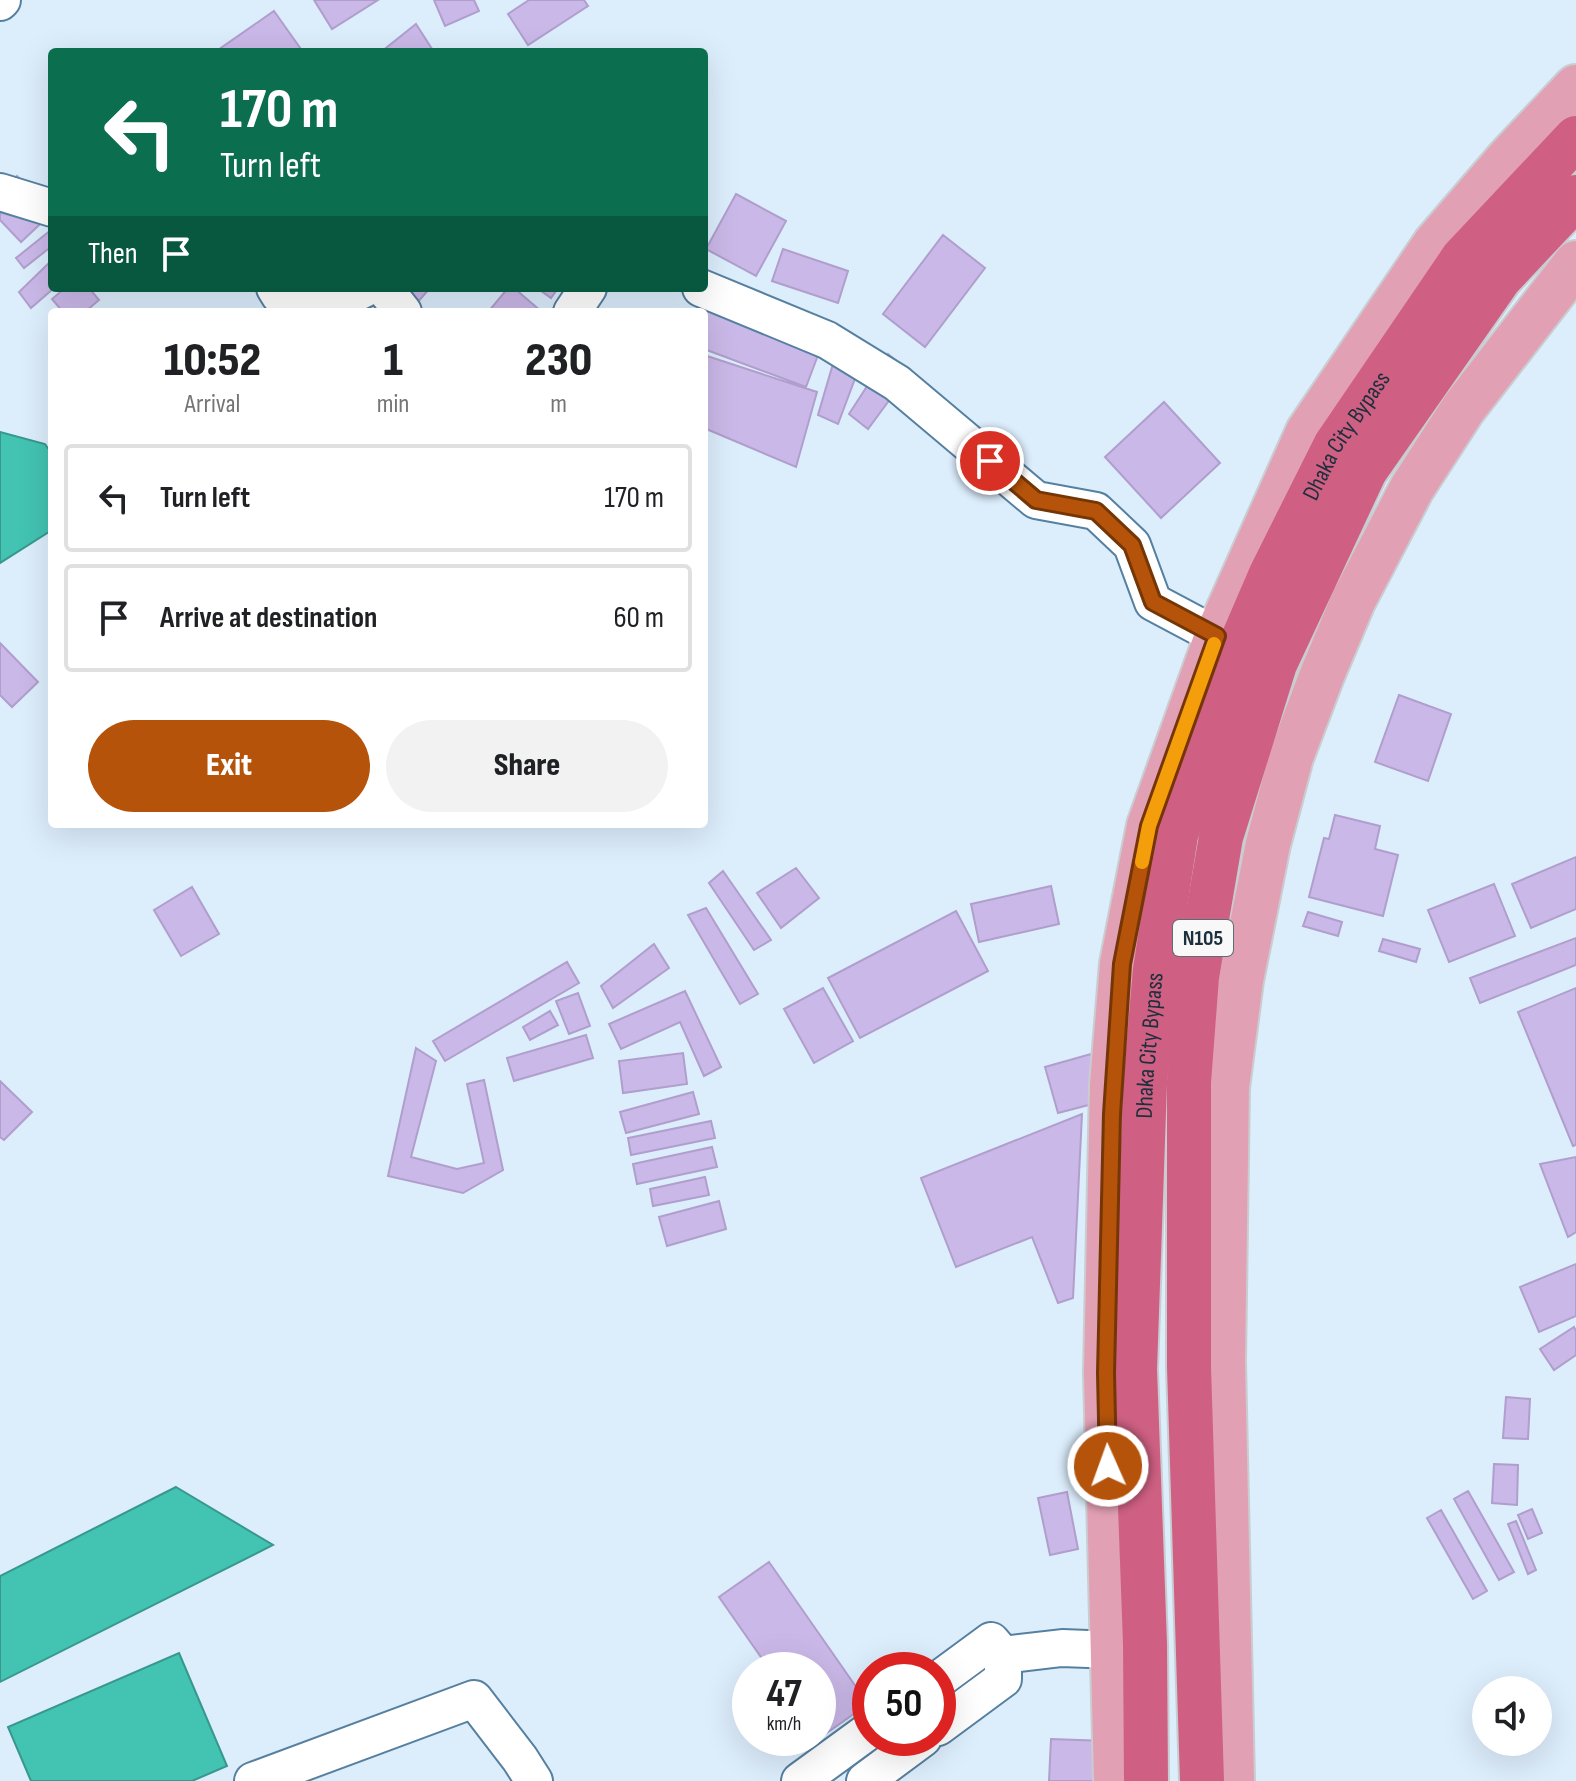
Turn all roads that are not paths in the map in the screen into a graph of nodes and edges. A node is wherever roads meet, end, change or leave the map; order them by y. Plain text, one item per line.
1 (1576, 87) edge
2 (1576, 138) edge
3 (0, 192) edge
4 (1576, 197) edge
5 (48, 207) edge
6 (1576, 263) edge
7 (708, 291) edge
8 (278, 292) edge
9 (358, 292) edge
10 (387, 292) edge
11 (301, 308) edge
12 (314, 308) edge
13 (400, 308) edge
14 (1217, 636) junction
15 (1114, 1650) junction
16 (1003, 1655) junction
17 (956, 1667) edge
18 (956, 1714) edge
19 (852, 1743) edge
20 (899, 1756) edge
21 (253, 1781) edge
22 (534, 1781) edge
23 (800, 1781) edge
24 (865, 1781) edge
25 (1116, 1781) edge
26 (1146, 1781) edge
27 (1202, 1781) edge
28 (1232, 1781) edge

1 - 14 main road
2 - 26 highway, Dhaka City Bypass / N105
3 - 5 street
4 - 27 highway, Dhaka City Bypass / N105
6 - 28 main road
7 - 14 street
8 - 11 street
9 - 12 street
10 - 13 street
14 - 15 main road
15 - 16 street
15 - 25 main road
16 - 17 street
16 - 18 street
19 - 23 street
20 - 24 street
21 - 22 street

